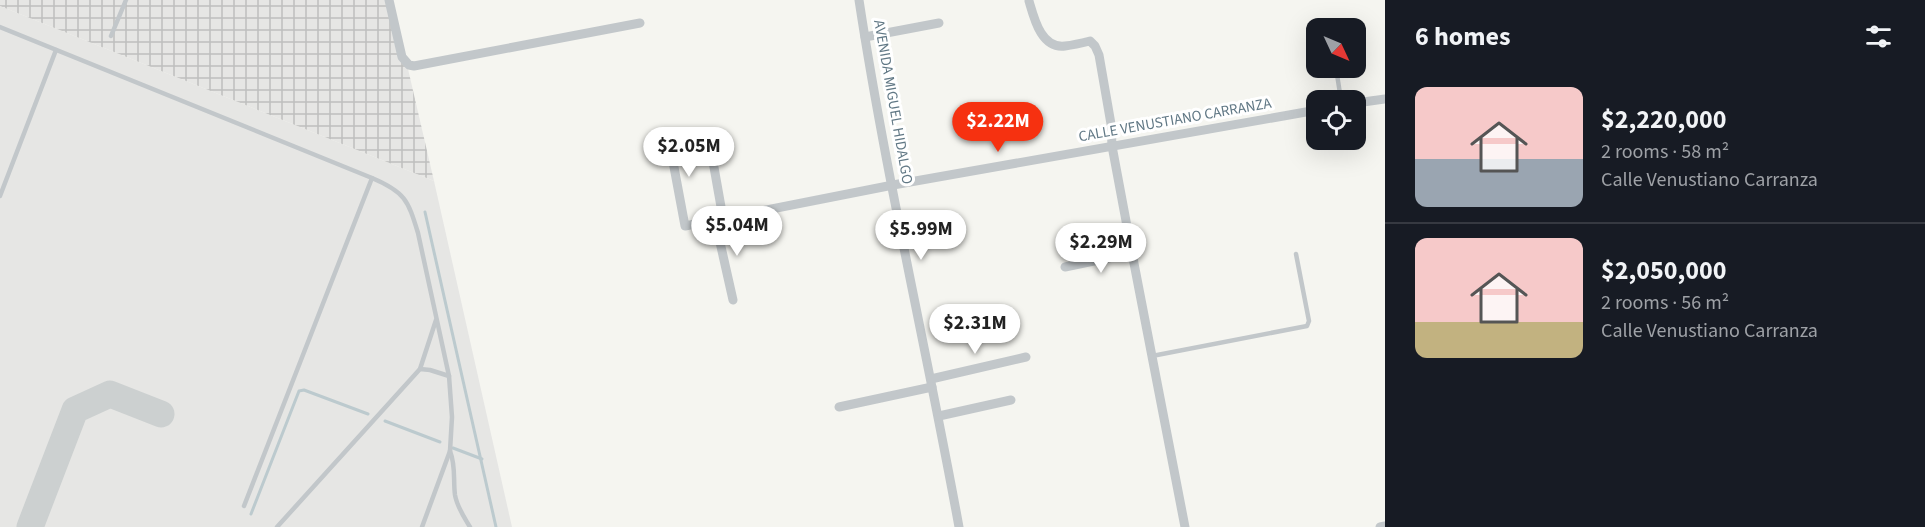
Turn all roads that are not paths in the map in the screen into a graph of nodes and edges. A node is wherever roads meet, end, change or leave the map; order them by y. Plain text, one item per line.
1 (126, 0) edge
2 (389, 0) edge
3 (859, 0) edge
4 (1029, 0) edge
5 (640, 23) dead end
6 (939, 23) dead end
7 (0, 27) edge
8 (111, 36) dead end
9 (865, 37) junction
10 (56, 50) junction
11 (1385, 99) edge
12 (1366, 102) edge
13 (1306, 112) edge
14 (668, 135) dead end
15 (1112, 146) junction
16 (712, 156) dead end
17 (372, 178) junction
18 (893, 185) junction
19 (0, 194) edge
20 (719, 219) junction
21 (1132, 253) junction
22 (1296, 254) dead end
23 (1065, 267) dead end
24 (733, 300) dead end
25 (436, 320) junction
26 (1152, 356) junction
27 (1026, 357) dead end
28 (420, 369) junction
29 (449, 376) junction
30 (932, 383) junction
31 (1011, 400) dead end
32 (839, 407) dead end
33 (939, 416) junction
34 (450, 451) junction
35 (244, 506) dead end
36 (1385, 526) edge
37 (277, 527) edge
38 (422, 527) edge
39 (470, 527) edge
40 (959, 527) edge
41 (1185, 527) edge
42 (1380, 527) edge

1 - 8 lane
2 - 5 street
3 - 9 street, AVENIDA MIGUEL HIDALGO
4 - 15 street
6 - 9 street
7 - 10 lane
9 - 18 street, AVENIDA MIGUEL HIDALGO
10 - 17 lane
10 - 19 lane
11 - 12 street
13 - 15 street, CALLE VENUSTIANO CARRANZA
14 - 20 street, CALLE VENUSTIANO CARRANZA
15 - 18 street, CALLE VENUSTIANO CARRANZA
15 - 21 street
16 - 20 street
17 - 25 lane
17 - 35 lane
18 - 20 street, CALLE VENUSTIANO CARRANZA
18 - 30 street, AVENIDA MIGUEL HIDALGO
20 - 24 street
21 - 23 street
21 - 26 street
22 - 26 lane
25 - 28 lane
25 - 29 lane
26 - 41 street
27 - 30 street
28 - 29 lane
28 - 37 lane
29 - 34 lane
30 - 32 street
30 - 33 street, AVENIDA MIGUEL HIDALGO
31 - 33 street
33 - 40 street, AVENIDA MIGUEL HIDALGO
34 - 38 lane
34 - 39 lane
36 - 42 street

